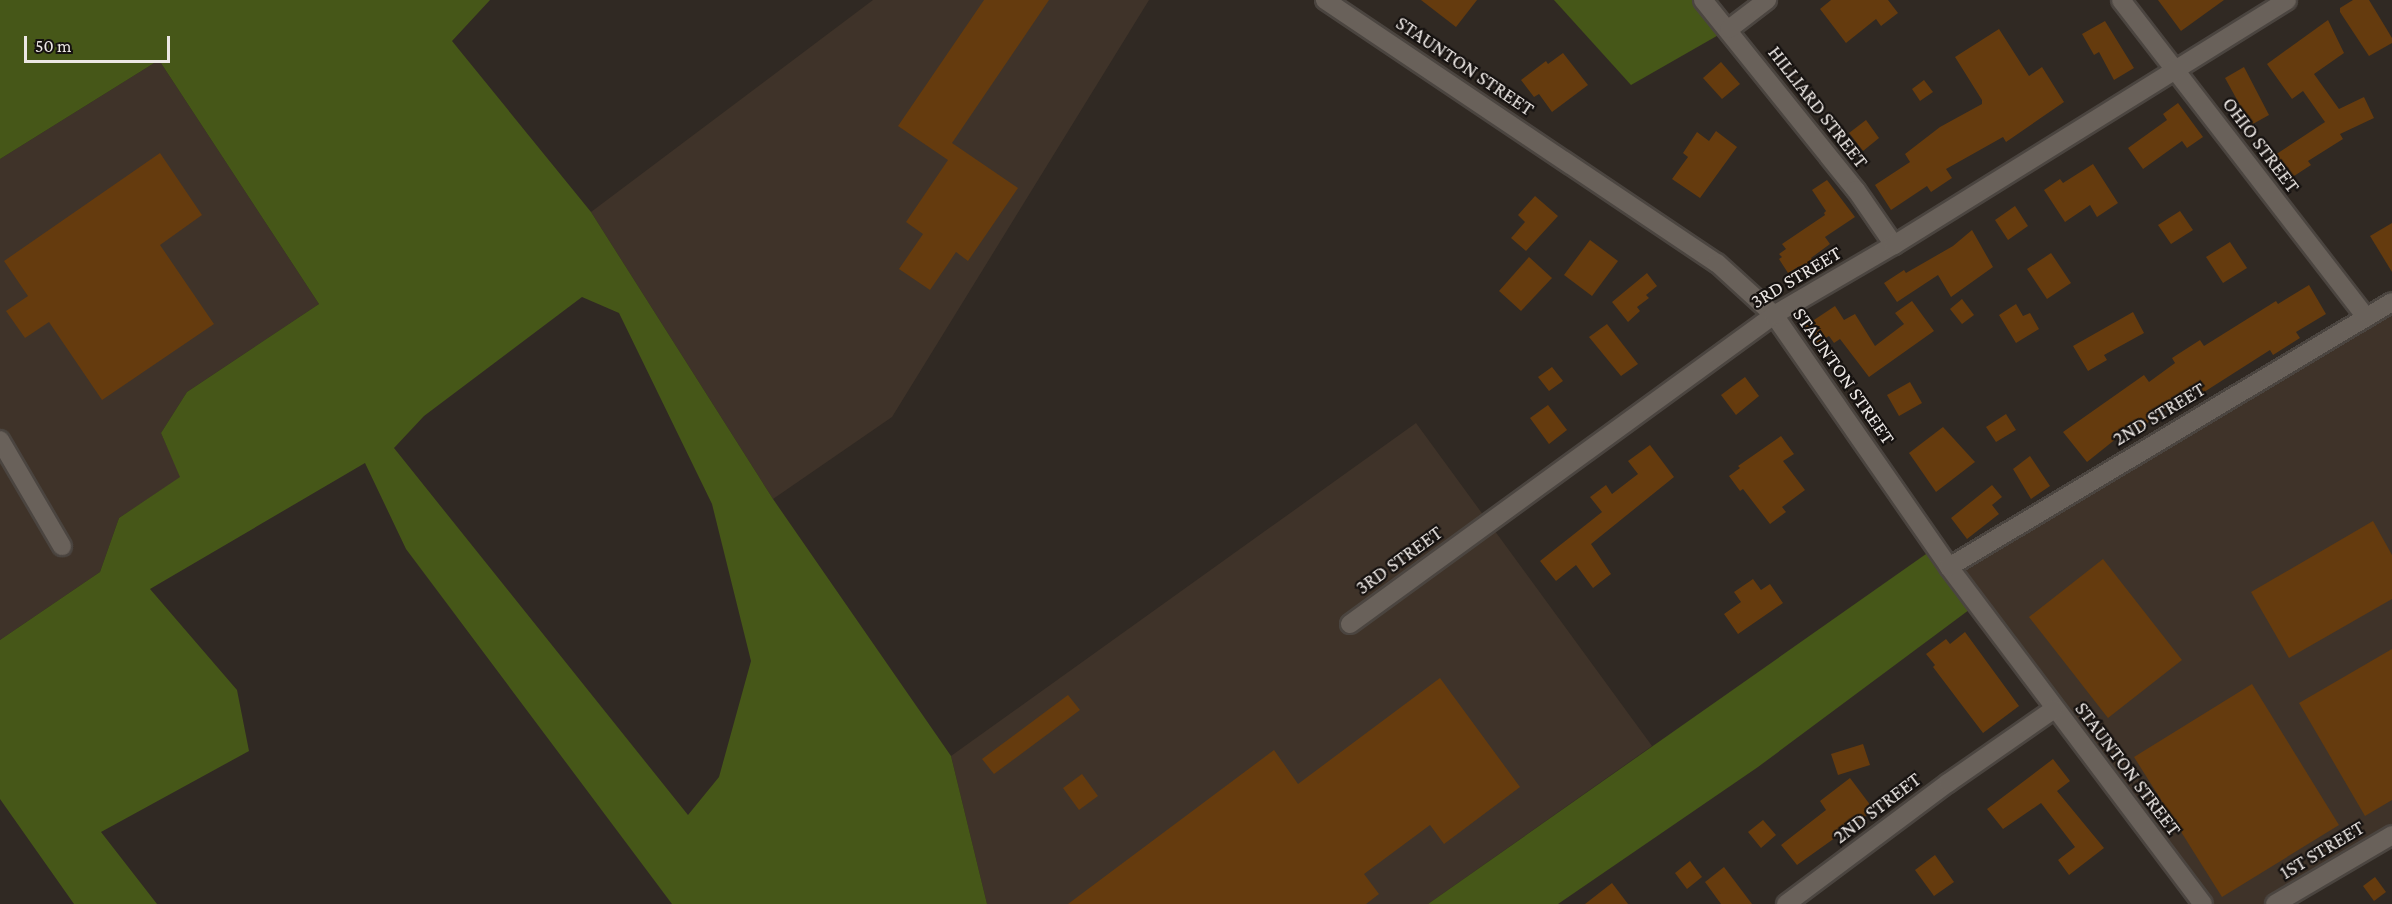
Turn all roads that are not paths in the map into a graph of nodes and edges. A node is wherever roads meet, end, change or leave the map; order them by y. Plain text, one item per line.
1 (1325, 0) edge
2 (1703, 0) edge
3 (1767, 0) edge
4 (2121, 0) edge
5 (2287, 0) edge
6 (1729, 29) junction
7 (2175, 69) junction
8 (1894, 245) junction
9 (2392, 302) edge
10 (1774, 315) junction
11 (2366, 317) junction
12 (0, 440) edge
13 (62, 546) dead end
14 (1950, 567) junction
15 (1350, 624) dead end
16 (2054, 709) junction
17 (2392, 835) edge
18 (1785, 904) edge
19 (2203, 904) edge
20 (2275, 904) edge

1 - 10 street, STAUNTON STREET
2 - 6 street, HILLIARD STREET
3 - 6 street
4 - 7 street, OHIO STREET
5 - 7 street, 3RD STREET
6 - 8 street, HILLIARD STREET
7 - 8 street, 3RD STREET
7 - 11 street, OHIO STREET
8 - 10 street, 3RD STREET
9 - 11 street, 2ND STREET
10 - 14 street, STAUNTON STREET
10 - 15 street, 3RD STREET
11 - 14 street, 2ND STREET
12 - 13 street
14 - 16 street, STAUNTON STREET
16 - 18 street, 2ND STREET
16 - 19 street, STAUNTON STREET
17 - 20 street, 1ST STREET

